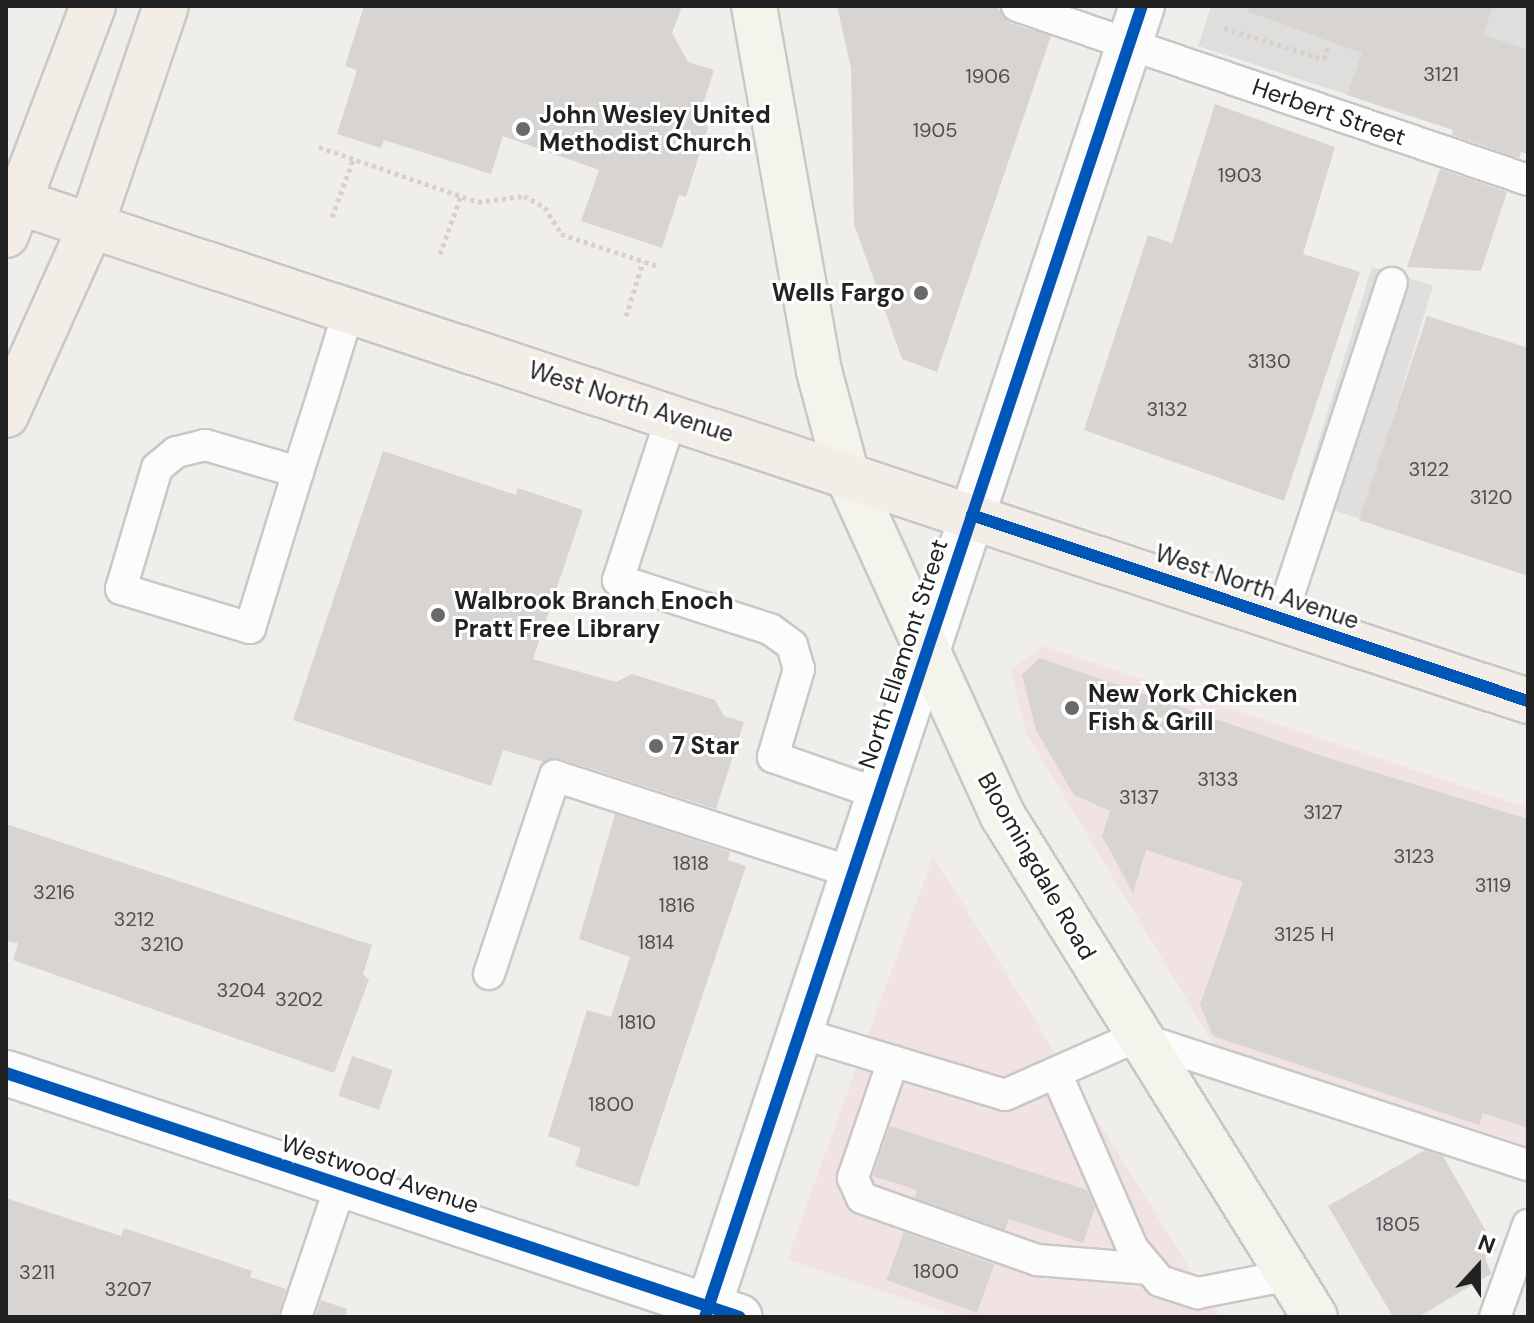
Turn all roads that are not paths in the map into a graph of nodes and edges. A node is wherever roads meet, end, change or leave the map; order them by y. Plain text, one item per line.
1 (93, 6) edge
2 (166, 6) edge
3 (754, 6) edge
4 (1017, 6) edge
5 (1136, 25) edge
6 (1528, 180) edge
7 (11, 212) edge
8 (91, 226) junction
9 (1392, 283) dead end
10 (349, 310) junction
11 (6, 415) edge
12 (672, 415) junction
13 (298, 472) junction
14 (846, 472) junction
15 (972, 515) junction
16 (1281, 618) junction
17 (925, 656) junction
18 (1528, 701) edge
19 (879, 794) junction
20 (853, 873) junction
21 (489, 974) dead end
22 (800, 1033) junction
23 (1136, 1037) junction
24 (893, 1061) junction
25 (6, 1073) edge
26 (1056, 1073) junction
27 (1528, 1165) edge
28 (341, 1184) junction
29 (1528, 1225) edge
30 (1150, 1269) junction
31 (1290, 1275) junction
32 (718, 1313) edge
33 (296, 1317) edge
34 (1315, 1317) edge
35 (1495, 1317) edge

1 - 7 main road
2 - 8 main road
3 - 14 main road, Bloomingdale Road
4 - 5 lane, Herbert Street
5 - 6 lane, Herbert Street
5 - 15 street, North Ellamont Street
7 - 8 main road, West North Avenue
8 - 10 main road, West North Avenue
8 - 11 main road
9 - 16 lane
10 - 12 main road, West North Avenue
10 - 13 lane
12 - 14 main road, West North Avenue
12 - 19 lane
13 - 13 lane
14 - 15 main road, West North Avenue
14 - 17 main road, Bloomingdale Road
15 - 16 main road, West North Avenue
15 - 17 street, North Ellamont Street
16 - 18 main road, West North Avenue
17 - 19 street, North Ellamont Street
17 - 23 main road, Bloomingdale Road
19 - 20 street, North Ellamont Street
20 - 21 lane
20 - 22 street, North Ellamont Street
22 - 24 lane
22 - 32 street, North Ellamont Street
23 - 26 lane
23 - 27 lane
23 - 31 main road, Bloomingdale Road
24 - 26 lane
24 - 30 lane
25 - 28 street, Westwood Avenue
26 - 30 lane
28 - 32 street, Westwood Avenue
28 - 33 lane
29 - 35 lane
30 - 31 lane
31 - 34 main road, Bloomingdale Road

